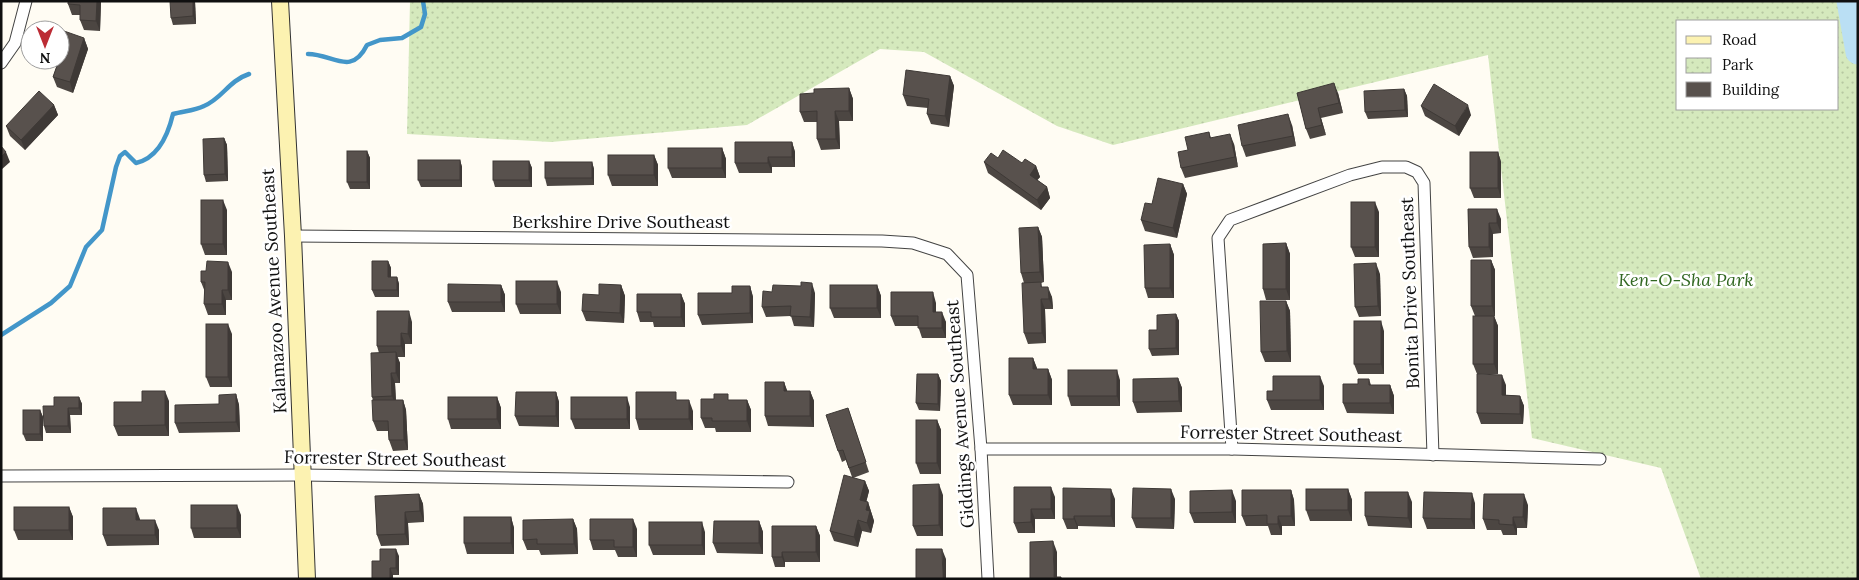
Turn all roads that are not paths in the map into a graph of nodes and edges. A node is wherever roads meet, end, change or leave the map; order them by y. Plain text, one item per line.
1 (26, 1) edge
2 (280, 1) edge
3 (1, 63) edge
4 (293, 236) junction
5 (948, 254) joint
6 (981, 449) junction
7 (1232, 449) junction
8 (1433, 455) junction
9 (1600, 459) dead end
10 (302, 475) junction
11 (1, 476) edge
12 (788, 482) dead end
13 (307, 579) edge
14 (988, 579) edge

1 - 3 street
2 - 4 main road, Kalamazoo Avenue Southeast
4 - 5 street, Berkshire Drive Southeast
4 - 10 main road, Kalamazoo Avenue Southeast
5 - 6 street, Giddings Avenue Southeast
6 - 7 street, Forrester Street Southeast
6 - 14 street, Giddings Avenue Southeast
7 - 8 street, Forrester Street Southeast
7 - 8 street, Bonita Drive Southeast
8 - 9 street, Forrester Street Southeast
10 - 11 street, Forrester Street Southeast
10 - 12 street, Forrester Street Southeast
10 - 13 main road, Kalamazoo Avenue Southeast

